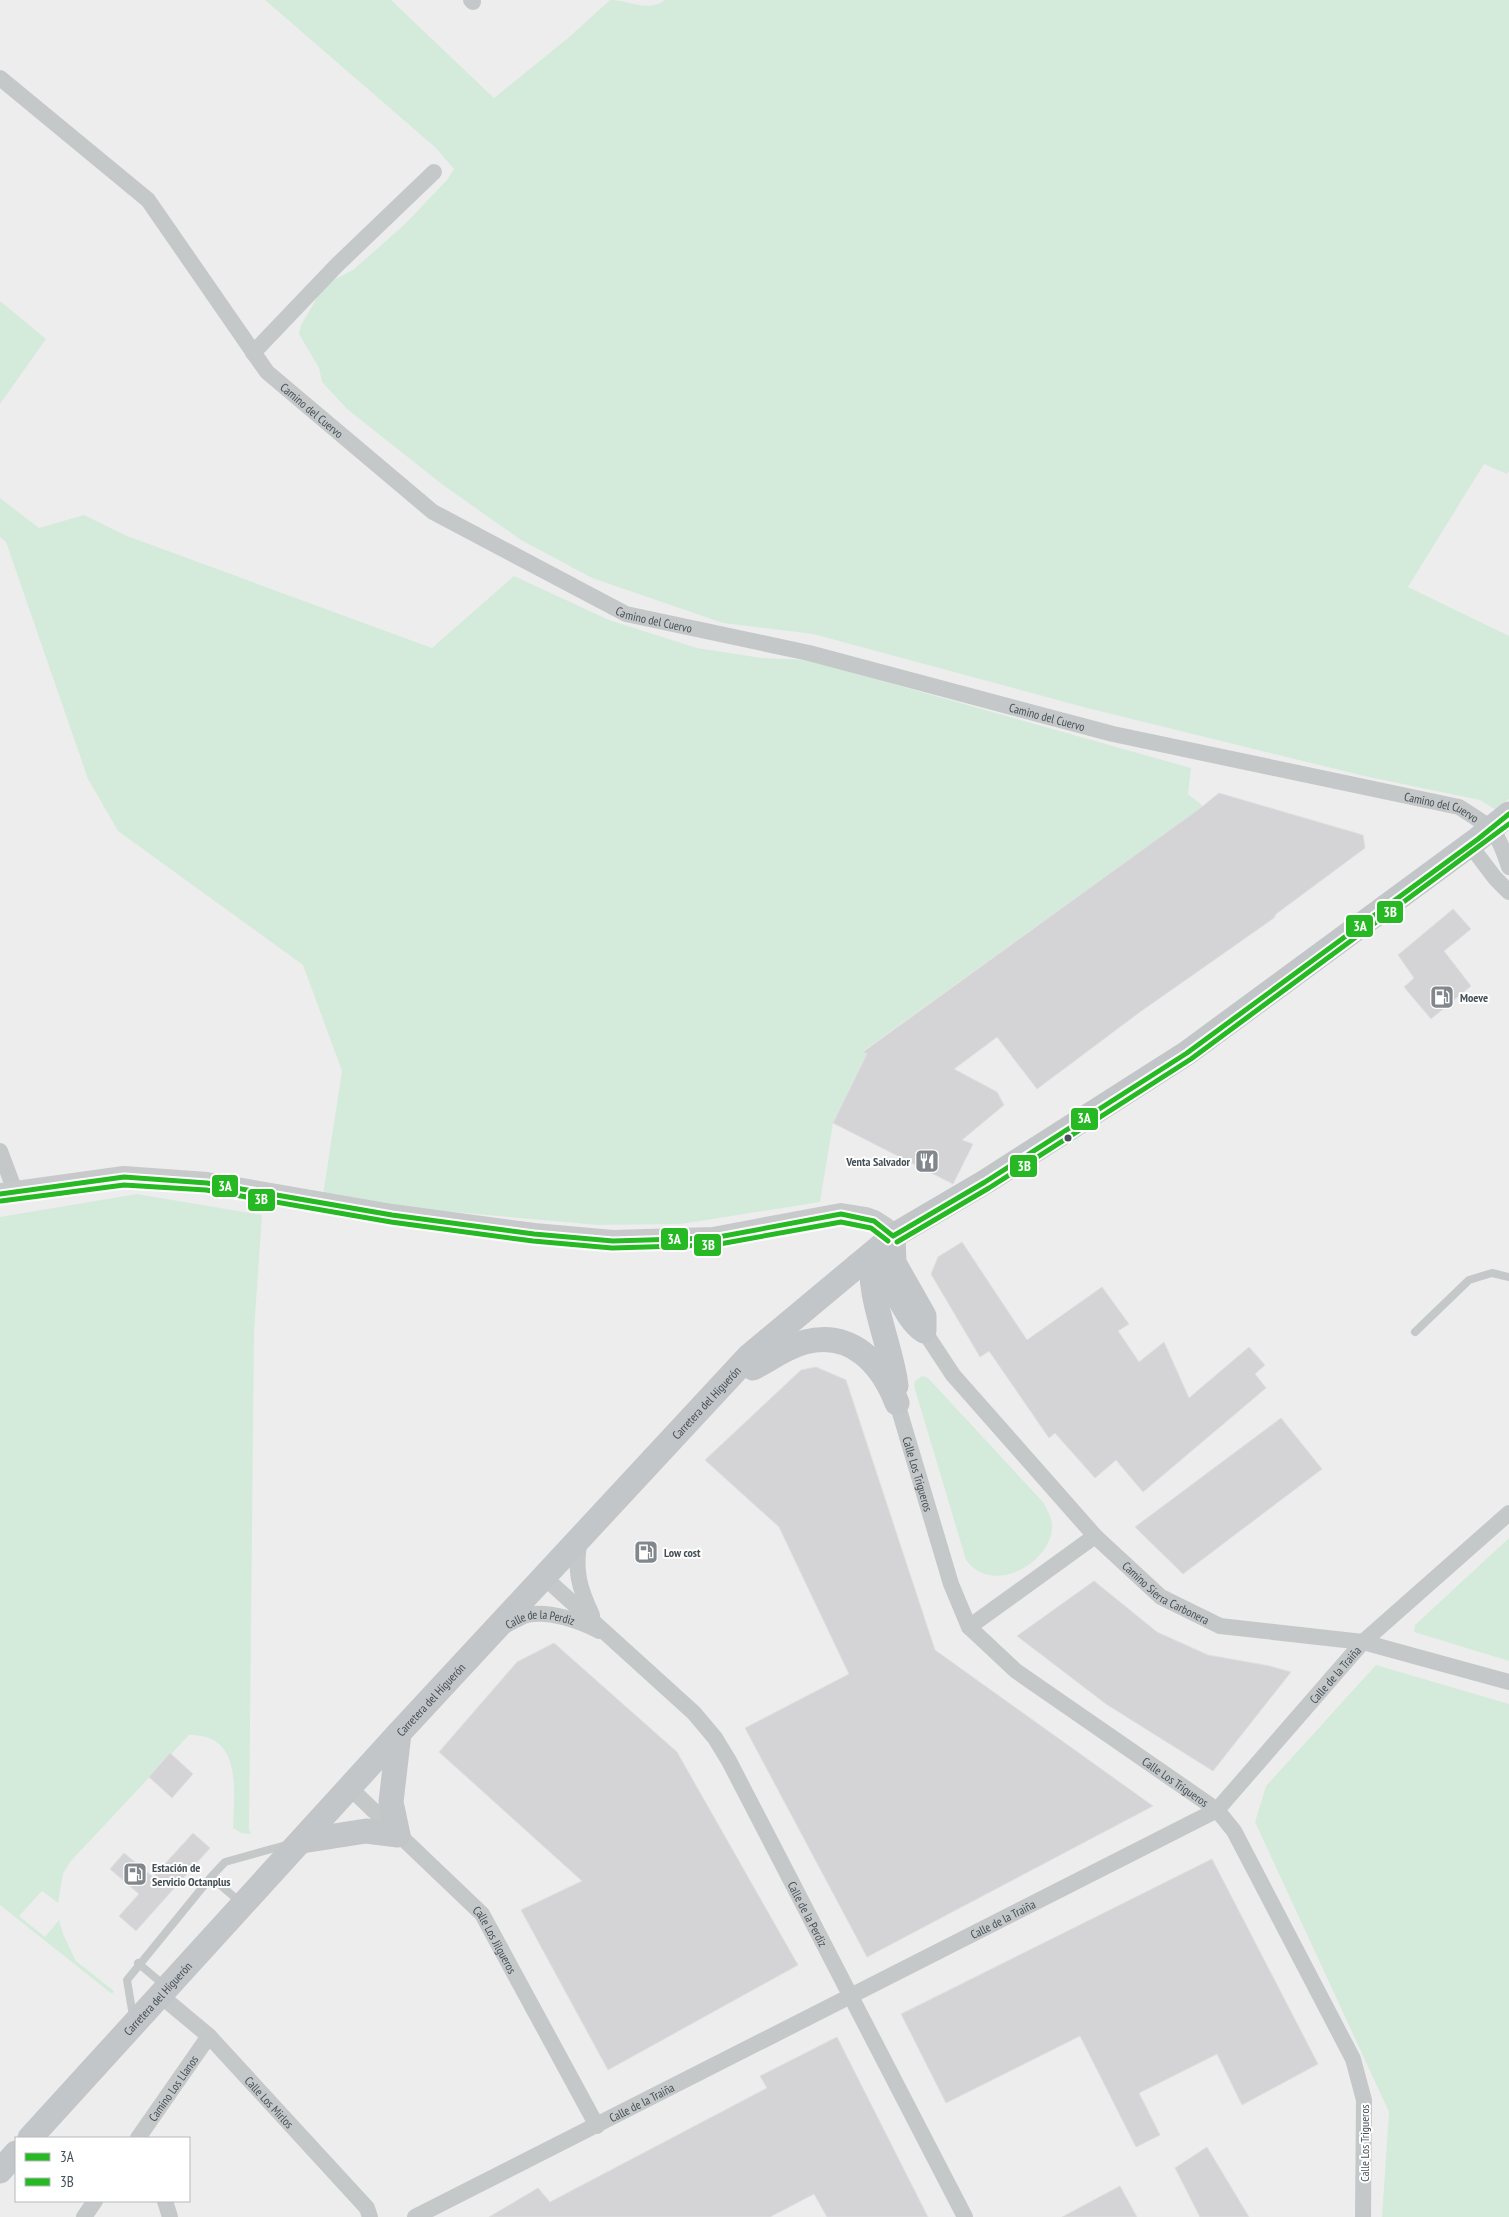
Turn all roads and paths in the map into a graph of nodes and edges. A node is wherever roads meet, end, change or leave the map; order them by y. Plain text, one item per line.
1 (0, 78) edge
2 (434, 172) dead end
3 (254, 353) junction
4 (1500, 821) edge
5 (1470, 845) junction
6 (1509, 867) edge
7 (1509, 892) edge
8 (0, 1151) edge
9 (7, 1193) edge
10 (875, 1254) junction
11 (1509, 1277) edge
12 (1414, 1332) dead end
13 (927, 1337) junction
14 (888, 1345) junction
15 (898, 1404) junction
16 (696, 1413) junction
17 (1509, 1513) edge
18 (1095, 1536) junction
19 (580, 1539) junction
20 (544, 1577) junction
21 (596, 1624) junction
22 (969, 1627) junction
23 (495, 1630) junction
24 (613, 1639) junction
25 (1363, 1642) junction
26 (1509, 1682) edge
27 (399, 1733) junction
28 (350, 1788) junction
29 (1217, 1810) junction
30 (398, 1835) junction
31 (302, 1841) junction
32 (212, 1877) junction
33 (243, 1905) junction
34 (138, 1963) junction
35 (165, 1992) junction
36 (851, 1996) junction
37 (134, 2026) junction
38 (209, 2036) junction
39 (597, 2126) junction
40 (31, 2137) edge
41 (139, 2137) edge
42 (15, 2154) edge
43 (0, 2170) edge
44 (94, 2202) edge
45 (165, 2202) edge
46 (84, 2217) edge
47 (170, 2217) edge
48 (370, 2217) edge
49 (415, 2217) edge
50 (965, 2217) edge
51 (1363, 2217) edge

1 - 3 street, Camino del Cuervo
2 - 3 street
3 - 4 street, Camino del Cuervo
4 - 5 main road, Carretera del Higuerón
4 - 6 street
5 - 7 street
5 - 10 main road, Carretera del Higuerón
8 - 9 street
9 - 10 main road
10 - 13 main road
10 - 13 main road
10 - 14 main road
10 - 16 main road, Carretera del Higuerón
11 - 12 lane
13 - 14 main road
13 - 18 street, Camino Sierra Carbonera
14 - 15 main road
15 - 16 main road
15 - 22 street, Calle Los Trigueros
16 - 19 main road, Carretera del Higuerón
17 - 25 street, Calle de la Traiña
18 - 22 street
18 - 25 street, Camino Sierra Carbonera
19 - 20 main road, Carretera del Higuerón
19 - 21 street, Calle de la Perdiz
20 - 21 street, Calle de la Perdiz
20 - 23 main road, Carretera del Higuerón
21 - 24 street, Calle de la Perdiz
22 - 29 street, Calle Los Trigueros
23 - 24 street, Calle de la Perdiz
23 - 27 main road, Carretera del Higuerón
24 - 36 street, Calle de la Perdiz
25 - 26 street, Camino Sierra Carbonera
25 - 29 street, Calle de la Traiña
27 - 28 main road, Carretera del Higuerón
27 - 30 main road
28 - 30 street, Calle Los Jilgueros
28 - 31 main road, Carretera del Higuerón
29 - 36 street, Calle de la Traiña
29 - 51 street, Calle Los Trigueros
30 - 31 main road
30 - 39 street, Calle Los Jilgueros
31 - 32 lane
31 - 33 main road, Carretera del Higuerón
32 - 33 lane
32 - 34 lane
33 - 35 main road, Carretera del Higuerón
34 - 35 lane
34 - 37 lane
35 - 37 main road, Carretera del Higuerón
35 - 38 street, Calle Los Mirlos
36 - 39 street, Calle de la Traiña
36 - 50 street, Calle de la Perdiz
37 - 40 main road, Carretera del Higuerón
38 - 41 street, Camino Los Llanos
38 - 48 street, Calle Los Mirlos
39 - 49 street, Calle de la Traiña
42 - 43 main road
44 - 46 street
45 - 47 street

